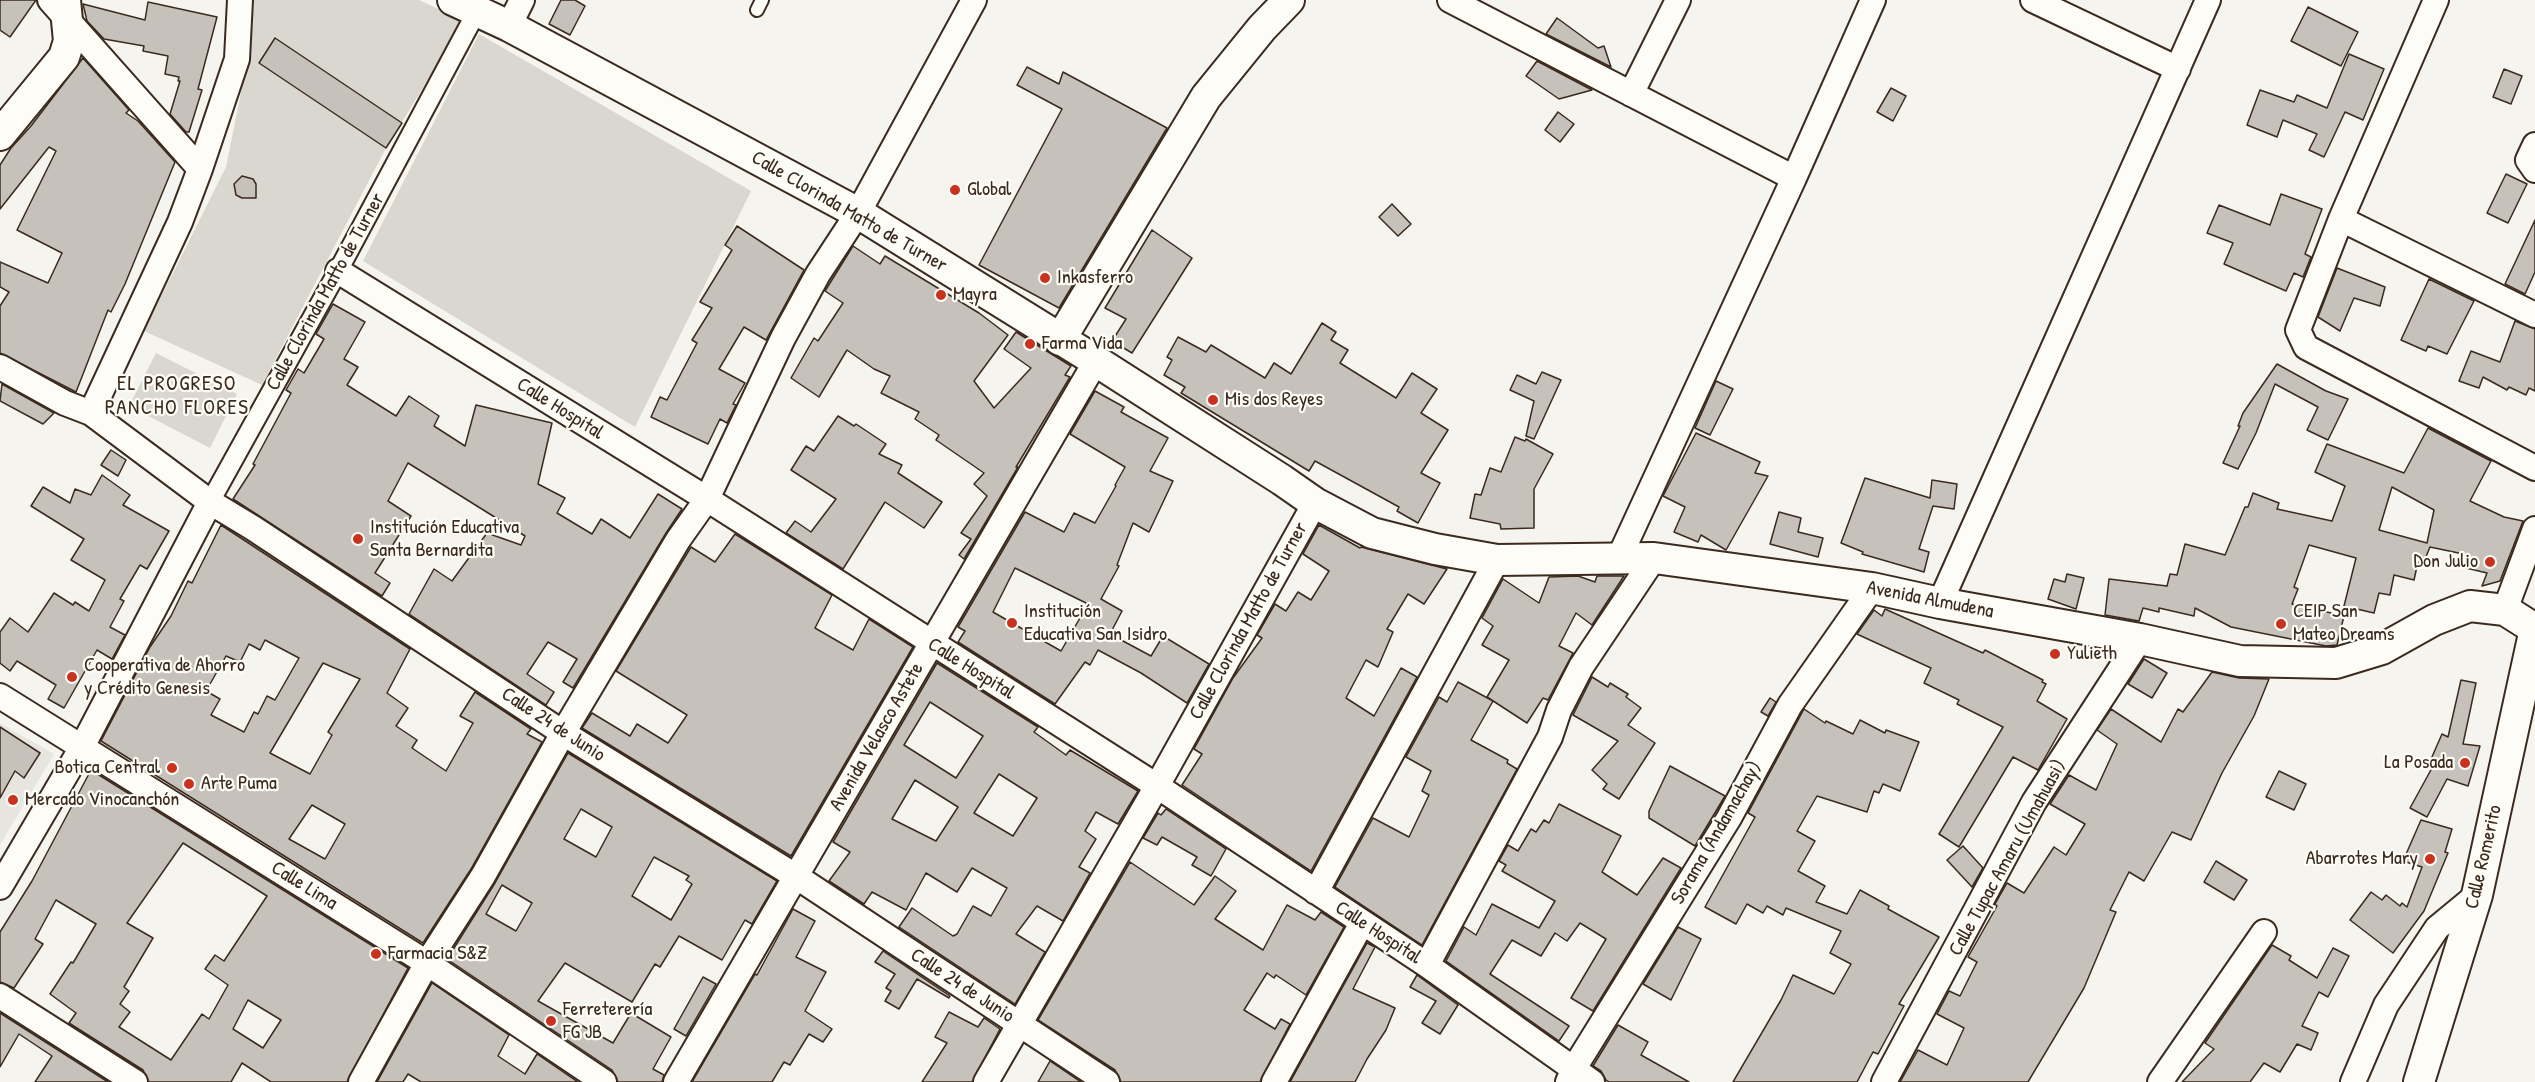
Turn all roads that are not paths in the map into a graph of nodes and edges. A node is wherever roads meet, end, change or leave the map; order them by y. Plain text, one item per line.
1 (240, 0) edge
2 (974, 0) edge
3 (1289, 0) edge
4 (1450, 0) edge
5 (1678, 0) edge
6 (1873, 0) edge
7 (2032, 0) edge
8 (2208, 0) edge
9 (2436, 0) edge
10 (60, 5) edge
11 (465, 6) edge
12 (516, 13) edge
13 (2178, 69) junction
14 (1631, 93) junction
15 (0, 109) edge
16 (0, 135) edge
17 (2535, 145) edge
18 (200, 169) junction
19 (2535, 170) edge
20 (1794, 178) junction
21 (858, 213) junction
22 (2341, 219) junction
23 (338, 272) junction
24 (2535, 315) edge
25 (1060, 340) junction
26 (1096, 361) junction
27 (0, 367) edge
28 (91, 413) junction
29 (2535, 468) edge
30 (707, 500) junction
31 (210, 502) junction
32 (1315, 503) junction
33 (2535, 529) edge
34 (1619, 558) junction
35 (1654, 558) junction
36 (1497, 560) junction
37 (1872, 588) junction
38 (1940, 603) junction
39 (2505, 610) junction
40 (2535, 629) edge
41 (2140, 639) junction
42 (931, 644) junction
43 (0, 696) edge
44 (563, 733) junction
45 (82, 747) junction
46 (1157, 786) junction
47 (797, 877) junction
48 (0, 888) edge
49 (1316, 892) junction
50 (2477, 895) junction
51 (1362, 923) junction
52 (2264, 932) dead end
53 (427, 963) junction
54 (1427, 965) junction
55 (0, 996) edge
56 (1020, 1024) junction
57 (1578, 1078) edge
58 (135, 1082) edge
59 (362, 1082) edge
60 (604, 1082) edge
61 (676, 1082) edge
62 (986, 1082) edge
63 (1107, 1082) edge
64 (1274, 1082) edge
65 (1884, 1082) edge
66 (2160, 1082) edge
67 (2354, 1082) edge
68 (2419, 1082) edge

1 - 18 street
2 - 21 street
3 - 25 street
4 - 14 street
5 - 14 street
6 - 20 street
7 - 13 street
8 - 13 street
9 - 22 street
10 - 15 street
10 - 16 street
10 - 18 street
11 - 12 street, Calle Clorinda Matto de Turner
11 - 23 street, Calle Clorinda Matto de Turner
12 - 21 street, Calle Clorinda Matto de Turner
13 - 38 street
14 - 20 street
17 - 19 street
18 - 28 street
20 - 34 street
21 - 25 street, Calle Clorinda Matto de Turner
21 - 30 street
22 - 24 street
22 - 29 street
23 - 30 street, Calle Hospital
23 - 31 street, Calle Clorinda Matto de Turner
25 - 26 street, Calle Clorinda Matto de Turner
26 - 32 street, Calle Clorinda Matto de Turner
26 - 42 street, Avenida Velasco Astete
27 - 28 street, Calle 24 de Junio
28 - 31 street, Calle 24 de Junio
30 - 42 street, Calle Hospital
30 - 44 street
31 - 44 street, Calle 24 de Junio
31 - 45 street, Calle Clorinda Matto de Turner
32 - 36 street, Avenida Almudena
32 - 46 street, Calle Clorinda Matto de Turner
33 - 39 street
34 - 35 street, Avenida Almudena
34 - 36 street, Avenida Almudena
35 - 37 street, Avenida Almudena
35 - 54 street
36 - 49 street
37 - 38 street, Avenida Almudena
37 - 57 street, Sorama (Andamachay)
38 - 41 street, Avenida Almudena
39 - 40 street, Avenida Almudena
39 - 41 street, Avenida Almudena
40 - 50 street, Calle Romerito
41 - 65 street, Calle Tupac Amaru (Umahuasi)
42 - 46 street, Calle Hospital
42 - 47 street, Avenida Velasco Astete
43 - 45 street, Calle Lima
44 - 47 street, Calle 24 de Junio
44 - 53 street
45 - 48 street, Calle Clorinda Matto de Turner
45 - 53 street, Calle Lima
46 - 49 street, Calle Hospital
46 - 56 street, Calle Clorinda Matto de Turner
47 - 56 street, Calle 24 de Junio
47 - 61 street, Avenida Velasco Astete
49 - 51 street, Calle Hospital
50 - 67 street
50 - 68 street, Calle Romerito
51 - 54 street, Calle Hospital
51 - 64 street
52 - 66 street
53 - 59 street
53 - 60 street, Calle Lima
54 - 57 street, Calle Hospital
55 - 58 street
56 - 62 street, Calle Clorinda Matto de Turner
56 - 63 street, Calle 24 de Junio

